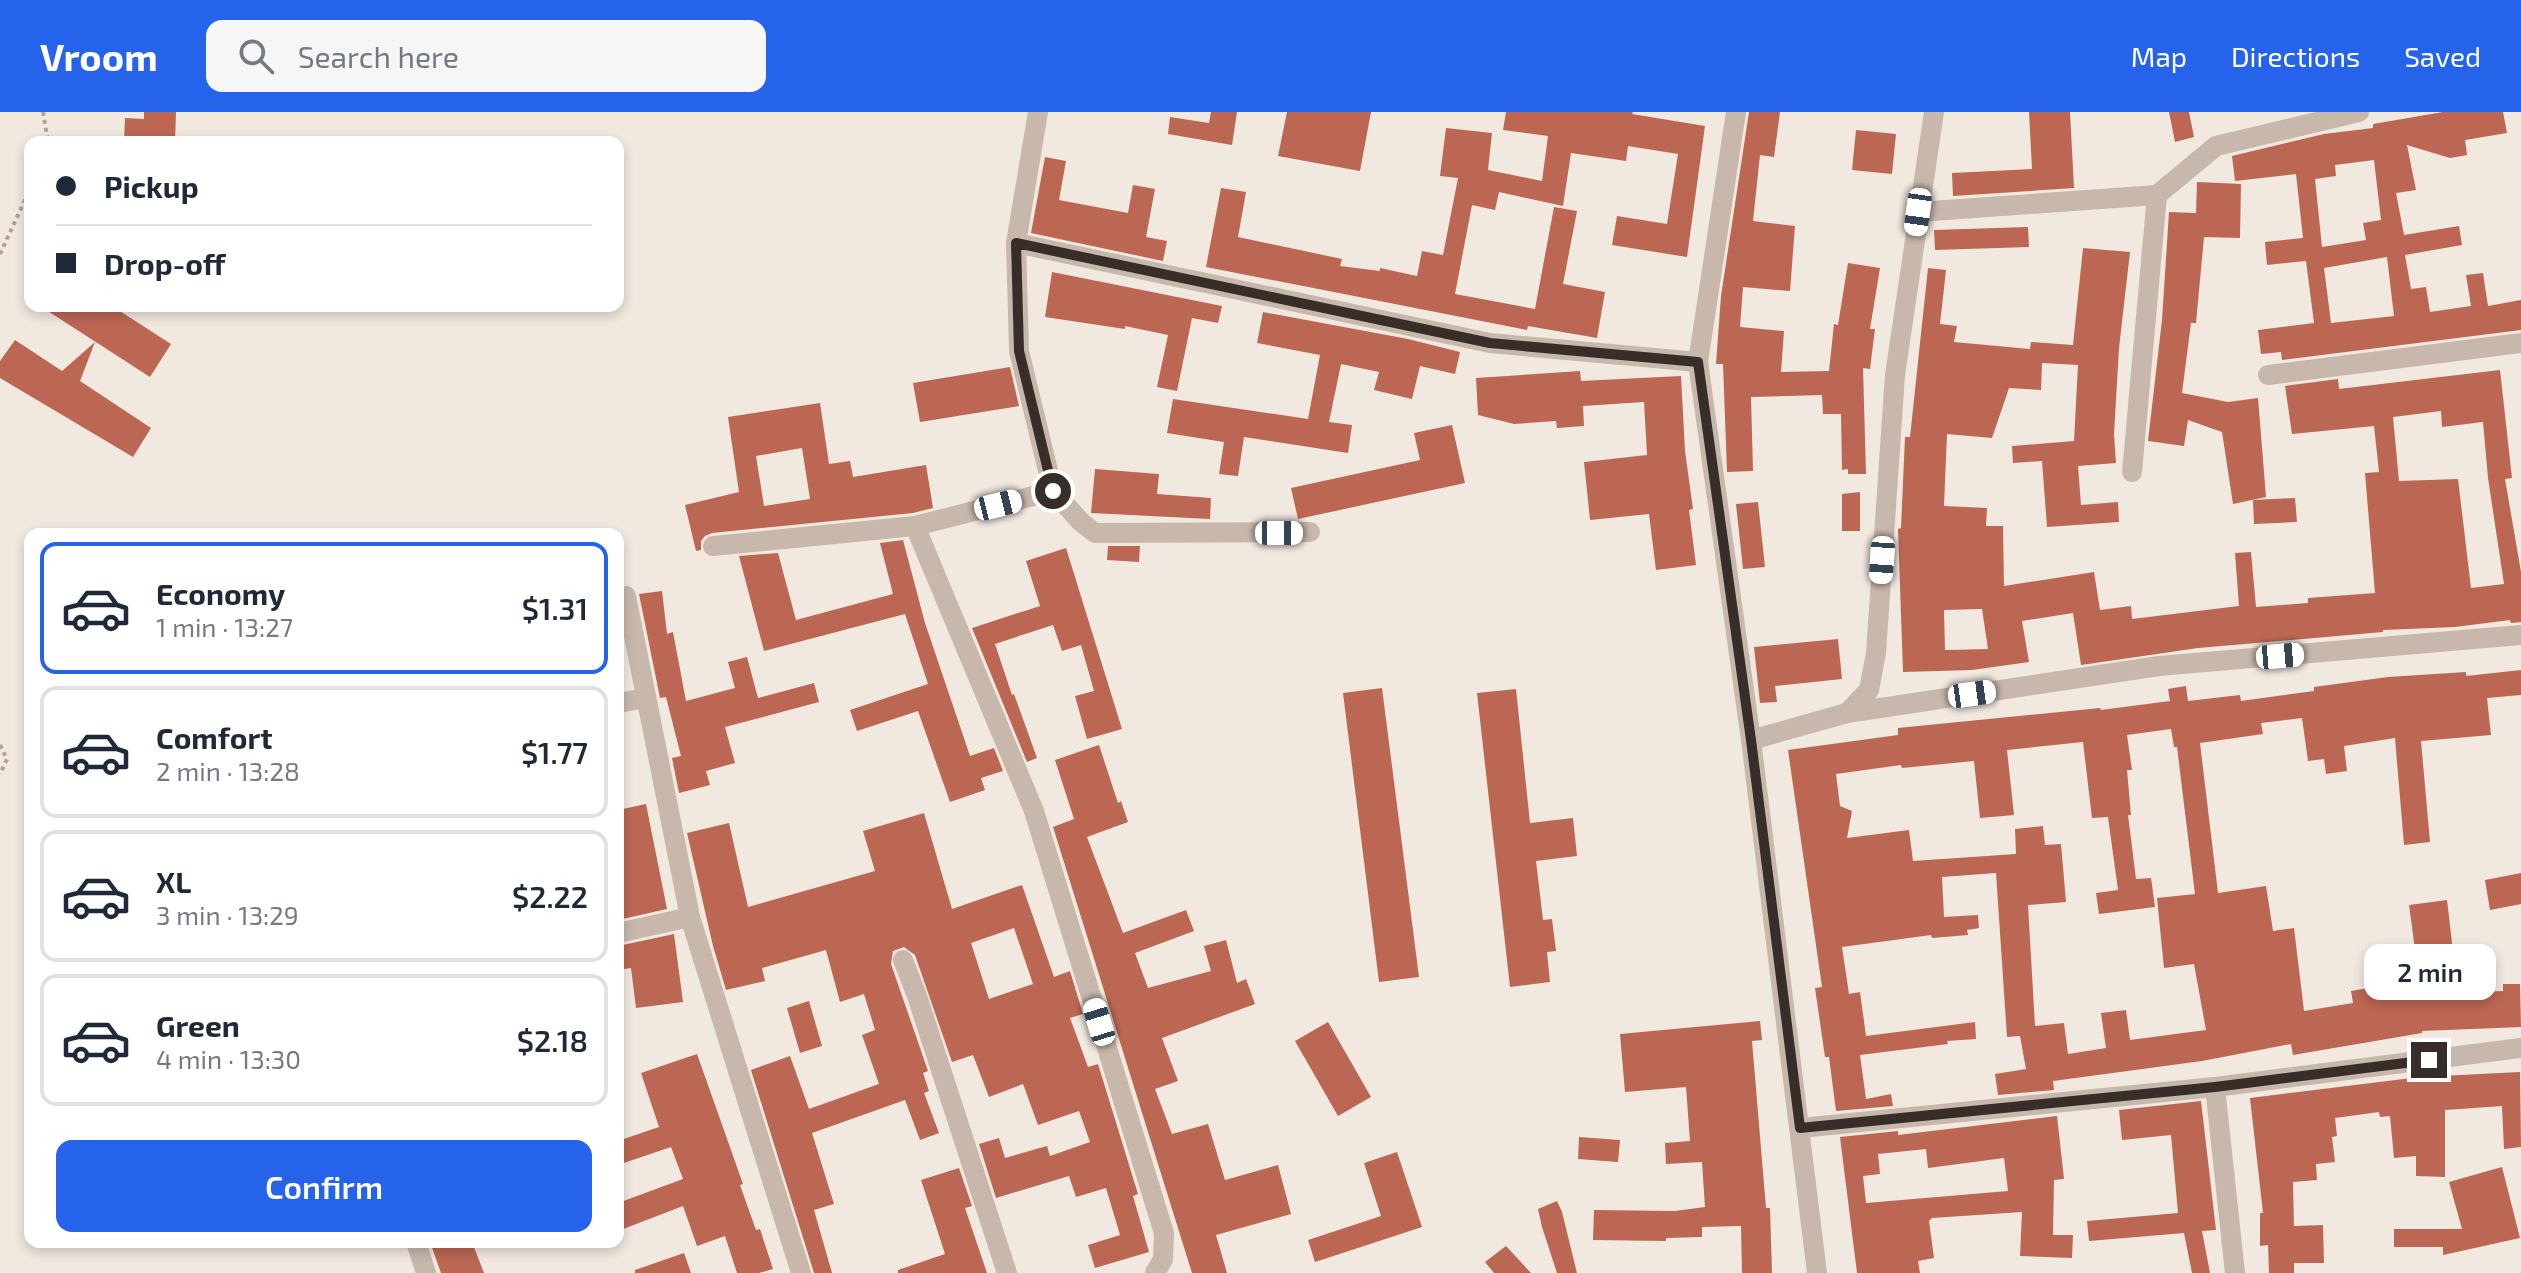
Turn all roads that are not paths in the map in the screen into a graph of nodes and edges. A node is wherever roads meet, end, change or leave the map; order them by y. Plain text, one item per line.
1 (1038, 112) edge
2 (1934, 112) edge
3 (2359, 112) edge
4 (1732, 113) edge
5 (2337, 114) edge
6 (2157, 195) junction
7 (1918, 212) junction
8 (1016, 243) junction
9 (2521, 343) edge
10 (1698, 362) junction
11 (2268, 375) dead end
12 (2132, 472) dead end
13 (1053, 491) junction
14 (915, 526) junction
15 (1310, 532) dead end
16 (713, 546) dead end
17 (626, 596) dead end
18 (2521, 635) edge
19 (646, 698) junction
20 (624, 702) edge
21 (1847, 713) junction
22 (1751, 740) junction
23 (690, 917) junction
24 (624, 932) edge
25 (903, 960) dead end
26 (2521, 1048) edge
27 (2215, 1087) junction
28 (1800, 1128) junction
29 (418, 1248) edge
30 (426, 1273) edge
31 (801, 1273) edge
32 (1007, 1273) edge
33 (1155, 1273) edge
34 (1817, 1273) edge
35 (2235, 1273) edge

1 - 8 street
2 - 7 street
3 - 5 street
4 - 10 street
5 - 6 street
6 - 7 street
6 - 12 street
7 - 21 street
8 - 10 street
8 - 13 street
9 - 11 street
10 - 22 street
13 - 14 street
13 - 15 street
14 - 16 street
14 - 33 street
17 - 19 street
18 - 21 street
19 - 20 street
19 - 23 street
21 - 22 street
22 - 28 street
23 - 24 street
23 - 31 street
25 - 32 street
26 - 27 street
27 - 28 street
27 - 35 street
28 - 34 street
29 - 30 street

